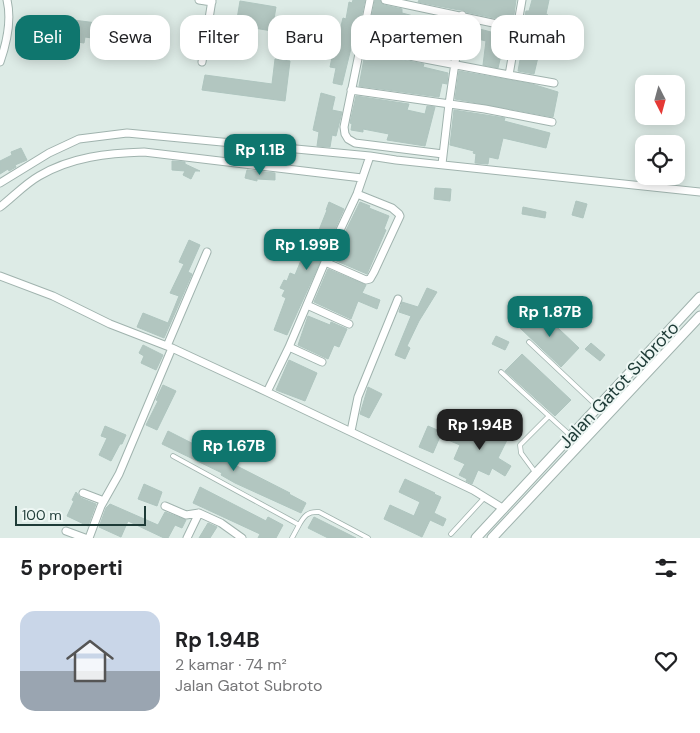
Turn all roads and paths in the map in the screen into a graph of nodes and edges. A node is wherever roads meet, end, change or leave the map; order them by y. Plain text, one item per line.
1 (7, 0) edge
2 (199, 0) edge
3 (370, 0) edge
4 (385, 0) edge
5 (522, 0) edge
6 (212, 1) edge
7 (367, 15) edge
8 (462, 15) edge
9 (519, 15) edge
10 (358, 60) edge
11 (434, 60) edge
12 (455, 60) edge
13 (511, 60) edge
14 (0, 62) edge
15 (202, 62) dead end
16 (454, 64) junction
17 (509, 74) junction
18 (554, 84) dead end
19 (351, 90) junction
20 (449, 104) junction
21 (552, 122) dead end
22 (443, 154) junction
23 (369, 157) junction
24 (442, 164) junction
25 (363, 177) junction
26 (0, 183) edge
27 (700, 192) edge
28 (357, 194) junction
29 (0, 207) edge
30 (207, 252) dead end
31 (325, 262) junction
32 (0, 276) edge
33 (700, 297) edge
34 (398, 299) dead end
35 (307, 305) junction
36 (700, 316) edge
37 (349, 324) dead end
38 (529, 342) dead end
39 (169, 347) junction
40 (289, 347) junction
41 (322, 362) dead end
42 (501, 372) dead end
43 (267, 392) junction
44 (598, 407) junction
45 (549, 416) junction
46 (351, 431) junction
47 (572, 436) junction
48 (173, 456) dead end
49 (536, 474) junction
50 (83, 493) dead end
51 (484, 497) junction
52 (104, 501) junction
53 (165, 506) dead end
54 (504, 509) junction
55 (199, 513) junction
56 (298, 525) junction
57 (66, 531) dead end
58 (451, 534) dead end
59 (358, 536) edge
60 (85, 538) edge
61 (89, 538) edge
62 (188, 538) edge
63 (242, 538) edge
64 (292, 538) edge
65 (368, 538) edge
66 (476, 538) edge
67 (492, 538) edge

1 - 14 street
2 - 6 street
3 - 7 street
4 - 8 street
5 - 9 street
6 - 15 street
10 - 19 street
11 - 16 street
12 - 16 street
13 - 17 street
16 - 17 street
16 - 20 street
17 - 18 street
19 - 20 street
19 - 22 street
20 - 21 street
20 - 22 street
22 - 24 street
23 - 24 street
23 - 25 street
23 - 26 street
24 - 27 street
25 - 28 street
25 - 29 street
28 - 31 street
28 - 31 street
30 - 39 street
31 - 35 street
32 - 39 street
33 - 44 street, Jalan Gatot Subroto
34 - 46 street
35 - 37 street
35 - 40 street
36 - 67 street, Jalan Gatot Subroto
38 - 44 lane
39 - 43 street
39 - 52 street
40 - 41 street
40 - 43 street
42 - 45 lane
43 - 46 street
44 - 47 street, Jalan Gatot Subroto
45 - 47 lane
45 - 49 lane
46 - 51 street
47 - 49 street, Jalan Gatot Subroto
48 - 56 lane
49 - 54 street, Jalan Gatot Subroto
50 - 52 street
51 - 54 street
51 - 58 lane
52 - 61 street
53 - 55 street
54 - 66 street, Jalan Gatot Subroto
55 - 62 street
55 - 63 street
56 - 59 lane
56 - 64 lane
57 - 60 street
59 - 65 lane

